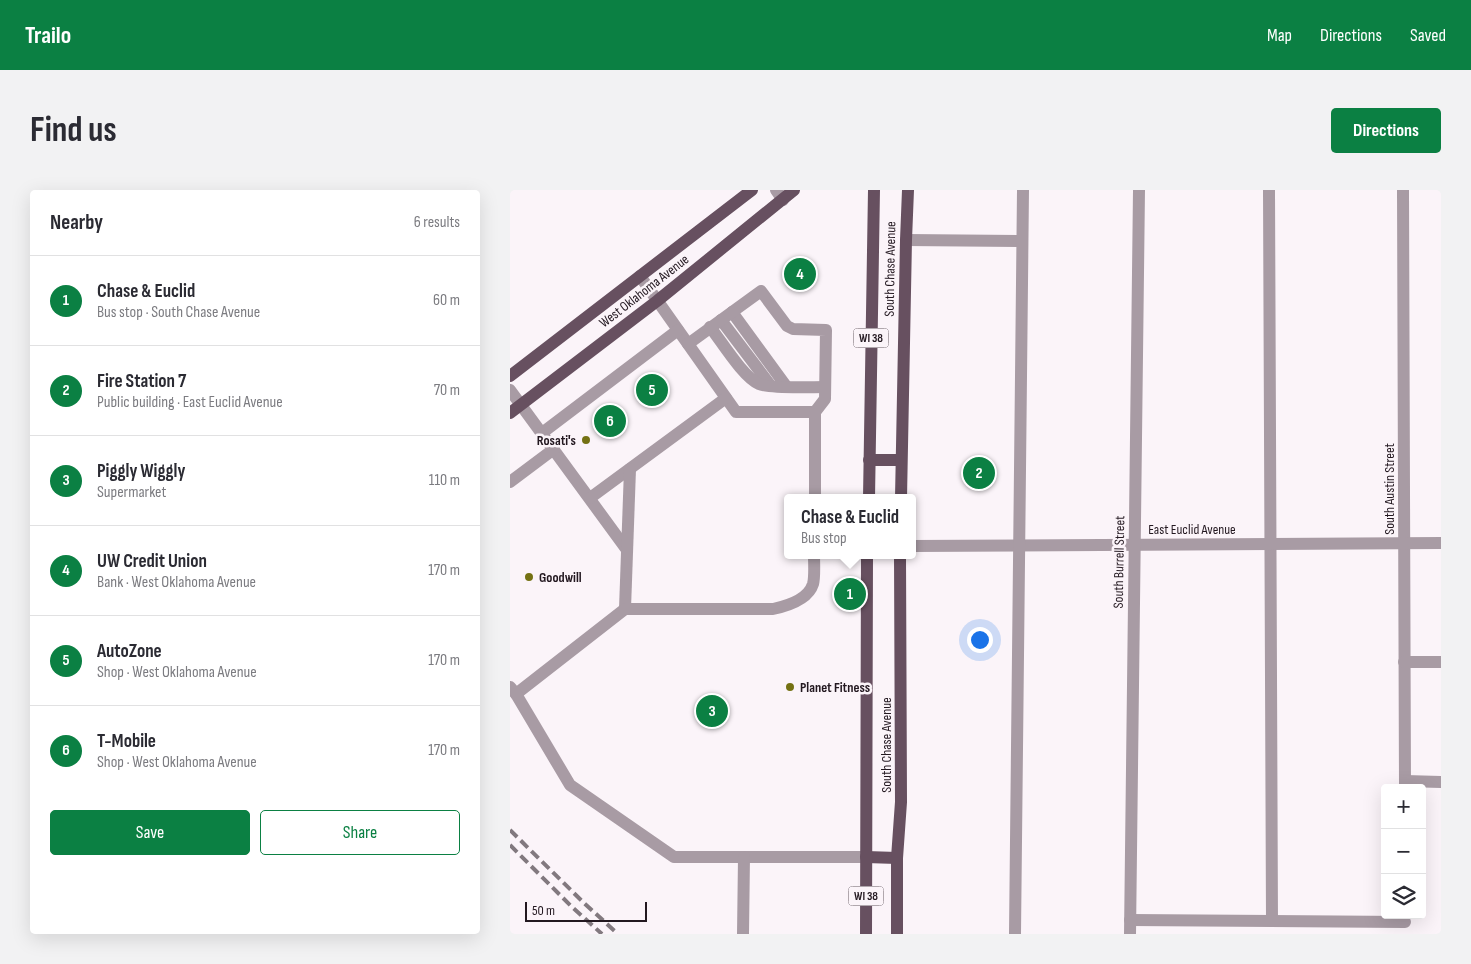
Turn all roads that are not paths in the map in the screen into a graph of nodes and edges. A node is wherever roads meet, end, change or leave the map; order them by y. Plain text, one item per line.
1 (752, 190) edge
2 (794, 190) edge
3 (908, 190) edge
4 (1023, 190) edge
5 (1139, 190) edge
6 (1270, 190) edge
7 (1403, 190) edge
8 (873, 191) edge
9 (779, 195) edge
10 (906, 240) junction
11 (1022, 241) junction
12 (640, 276) junction
13 (657, 300) junction
14 (732, 312) junction
15 (716, 324) junction
16 (678, 330) junction
17 (688, 344) junction
18 (510, 376) edge
19 (786, 386) junction
20 (825, 387) junction
21 (510, 390) edge
22 (726, 398) junction
23 (521, 405) junction
24 (815, 412) junction
25 (510, 413) edge
26 (542, 433) junction
27 (554, 449) junction
28 (869, 460) junction
29 (901, 460) junction
30 (630, 469) junction
31 (510, 482) edge
32 (815, 494) edge
33 (868, 494) edge
34 (901, 494) edge
35 (590, 498) junction
36 (1404, 543) junction
37 (1441, 543) edge
38 (1271, 544) junction
39 (1135, 545) junction
40 (916, 546) edge
41 (1019, 546) junction
42 (627, 550) junction
43 (814, 559) edge
44 (868, 559) edge
45 (900, 559) edge
46 (625, 609) junction
47 (1404, 662) junction
48 (1441, 662) edge
49 (513, 691) edge
50 (1441, 782) edge
51 (1405, 784) edge
52 (1417, 784) edge
53 (744, 857) junction
54 (866, 857) junction
55 (897, 858) junction
56 (1130, 920) junction
57 (1272, 921) junction
58 (1405, 924) edge
59 (743, 934) edge
60 (866, 934) edge
61 (897, 934) edge
62 (1015, 934) edge
63 (1130, 934) edge

1 - 12 main road, West Oklahoma Avenue
2 - 9 main road, West Oklahoma Avenue
3 - 10 main road, South Chase Avenue / WI 38
4 - 11 street
5 - 39 street, South Burrell Street
6 - 38 street
7 - 36 street, South Austin Street
8 - 28 main road, South Chase Avenue / WI 38
9 - 13 main road, West Oklahoma Avenue
10 - 11 street
10 - 29 main road, South Chase Avenue / WI 38
11 - 41 street
12 - 13 street
12 - 18 main road, West Oklahoma Avenue
13 - 16 street
13 - 23 main road, West Oklahoma Avenue
14 - 15 street
14 - 19 street
14 - 20 street
15 - 17 street
15 - 19 street
16 - 17 street
16 - 26 street
17 - 22 street
19 - 20 street
20 - 24 street
21 - 23 street
22 - 24 street
22 - 30 street
23 - 25 main road, West Oklahoma Avenue
23 - 26 street
24 - 32 street
26 - 27 street
27 - 31 street
27 - 35 street
28 - 29 main road
28 - 33 main road, South Chase Avenue / WI 38
29 - 34 main road, South Chase Avenue / WI 38
30 - 35 street
30 - 42 street
35 - 42 street
36 - 37 street, East Euclid Avenue
36 - 38 street, East Euclid Avenue
36 - 47 street, South Austin Street
38 - 39 street, East Euclid Avenue
38 - 57 street
39 - 41 street, East Euclid Avenue
39 - 56 street, South Burrell Street
40 - 41 street, East Euclid Avenue
41 - 62 street
42 - 46 street
43 - 46 street
44 - 54 main road, South Chase Avenue / WI 38
45 - 55 main road, South Chase Avenue / WI 38
46 - 49 street
47 - 48 street
47 - 51 street, South Austin Street
49 - 53 street
50 - 52 street
53 - 54 street
53 - 59 street
54 - 55 main road
54 - 60 main road, South Chase Avenue / WI 38
55 - 61 main road, South Chase Avenue / WI 38
56 - 57 street
56 - 63 street, South Burrell Street
57 - 58 street

